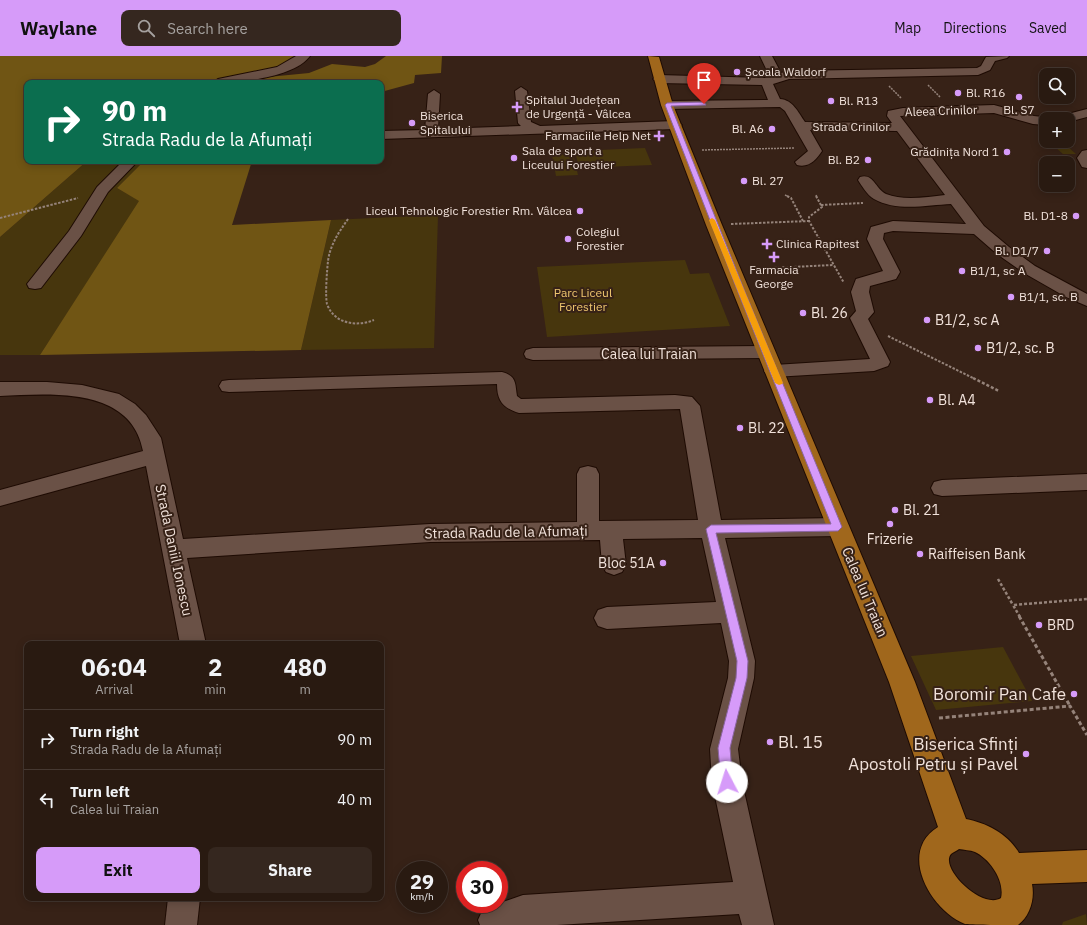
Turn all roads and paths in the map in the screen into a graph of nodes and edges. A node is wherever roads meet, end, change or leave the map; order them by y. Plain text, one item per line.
1 (304, 56) edge
2 (653, 56) edge
3 (766, 56) edge
4 (1003, 56) edge
5 (890, 61) dead end
6 (899, 72) junction
7 (915, 72) junction
8 (659, 79) junction
9 (232, 80) edge
10 (771, 80) junction
11 (887, 84) dead end
12 (521, 92) dead end
13 (434, 94) dead end
14 (775, 102) junction
15 (667, 105) junction
16 (953, 110) junction
17 (913, 111) junction
18 (1087, 113) edge
19 (1075, 116) edge
20 (1039, 120) edge
21 (675, 125) junction
22 (801, 126) junction
23 (901, 127) junction
24 (537, 129) junction
25 (431, 133) junction
26 (384, 135) edge
27 (813, 147) junction
28 (709, 150) dead end
29 (1087, 154) edge
30 (802, 162) dead end
31 (128, 164) edge
32 (1087, 164) edge
33 (865, 180) dead end
34 (102, 190) junction
35 (785, 195) dead end
36 (816, 196) dead end
37 (955, 199) junction
38 (896, 201) junction
39 (821, 205) junction
40 (0, 218) edge
41 (348, 219) dead end
42 (809, 220) junction
43 (804, 221) junction
44 (751, 223) dead end
45 (978, 229) junction
46 (833, 265) junction
47 (732, 270) junction
48 (35, 284) dead end
49 (1087, 301) edge
50 (865, 312) junction
51 (374, 320) dead end
52 (766, 352) junction
53 (533, 354) dead end
54 (774, 370) junction
55 (229, 386) dead end
56 (0, 389) edge
57 (999, 391) dead end
58 (155, 456) junction
59 (588, 474) dead end
60 (1087, 482) edge
61 (942, 488) dead end
62 (0, 498) edge
63 (838, 527) junction
64 (711, 529) junction
65 (599, 530) junction
66 (175, 549) junction
67 (614, 565) dead end
68 (998, 579) dead end
69 (1087, 598) edge
70 (1013, 605) junction
71 (731, 612) junction
72 (607, 618) dead end
73 (192, 641) edge
74 (1070, 706) junction
75 (916, 720) junction
76 (1087, 735) edge
77 (956, 834) junction
78 (1087, 866) edge
79 (1012, 869) junction
80 (184, 901) edge
81 (755, 911) edge
82 (494, 920) dead end
83 (994, 922) edge
84 (181, 925) edge

1 - 9 street
2 - 8 main road, Calea lui Traian
3 - 10 street
4 - 7 street
5 - 6 street
6 - 7 street
6 - 10 street
7 - 16 path
8 - 10 street
8 - 15 main road, Calea lui Traian
10 - 14 street
11 - 17 path
12 - 24 street
13 - 25 street
14 - 15 street
14 - 22 street, Strada Crinilor
15 - 21 main road, Calea lui Traian
16 - 17 street, Aleea Crinilor
16 - 20 street, Aleea Crinilor
17 - 23 street, Aleea Crinilor
18 - 19 street
21 - 24 street
21 - 47 main road, Calea lui Traian
22 - 23 street, Strada Crinilor
22 - 27 street, Strada Crinilor
23 - 37 street
24 - 25 street
25 - 26 street
27 - 28 path
27 - 30 street, Strada Crinilor
29 - 32 street
31 - 34 street
33 - 38 street
34 - 40 path
34 - 48 street
35 - 43 path
36 - 39 path
37 - 38 street
37 - 45 street
38 - 39 path
39 - 42 path
41 - 51 path
42 - 43 path
42 - 46 path
43 - 44 path
45 - 49 street
45 - 50 street
46 - 47 path
46 - 50 path
47 - 52 main road, Calea lui Traian
50 - 54 street
50 - 57 path
52 - 53 street, Calea lui Traian
52 - 54 main road, Calea lui Traian
54 - 63 main road, Calea lui Traian
55 - 64 street
56 - 58 street, Strada Daniil Ionescu
58 - 62 street
58 - 66 street, Strada Daniil Ionescu
59 - 65 street
60 - 61 street
63 - 64 street, Strada Radu de la Afumați
63 - 75 main road, Calea lui Traian
64 - 65 street, Strada Radu de la Afumați
64 - 71 street
65 - 66 street, Strada Radu de la Afumați
65 - 67 street
66 - 73 street, Strada Daniil Ionescu
68 - 70 path
69 - 70 path
70 - 74 path
71 - 72 street
71 - 81 street
74 - 75 path
74 - 76 path
75 - 77 main road, Calea lui Traian
77 - 79 main road
77 - 83 main road
78 - 79 main road
79 - 83 main road
80 - 84 street
81 - 82 street

